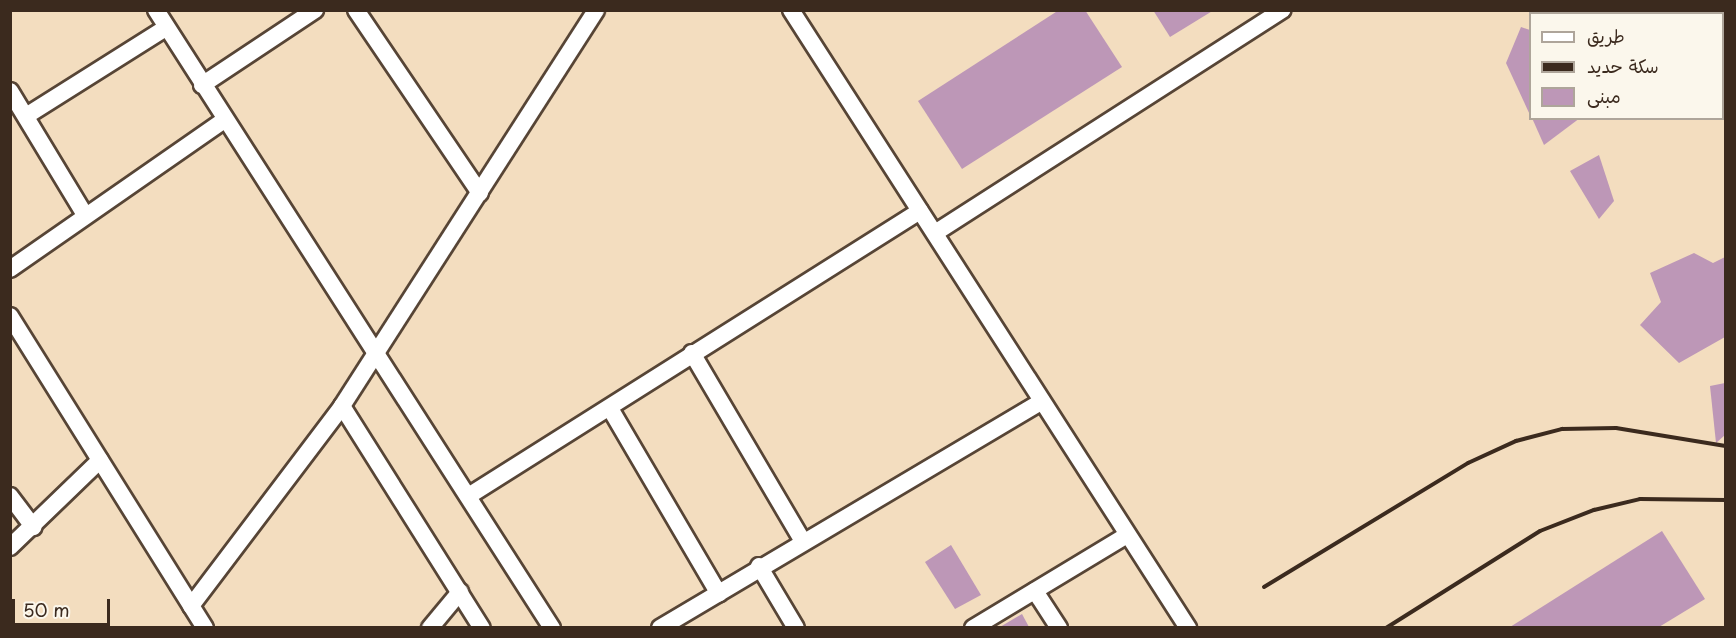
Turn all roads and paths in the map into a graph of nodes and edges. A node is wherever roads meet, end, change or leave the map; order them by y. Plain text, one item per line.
1 (156, 10) edge
2 (315, 10) edge
3 (356, 10) edge
4 (596, 10) edge
5 (791, 10) edge
6 (1283, 10) edge
7 (166, 28) junction
8 (202, 85) junction
9 (10, 91) edge
10 (26, 116) junction
11 (224, 120) junction
12 (480, 193) junction
13 (920, 211) junction
14 (85, 215) junction
15 (935, 233) junction
16 (10, 268) edge
17 (10, 316) edge
18 (373, 353) junction
19 (692, 353) junction
20 (1042, 401) junction
21 (342, 406) junction
22 (611, 410) junction
23 (100, 460) junction
24 (470, 495) junction
25 (10, 496) edge
26 (33, 527) junction
27 (1127, 535) junction
28 (802, 540) junction
29 (10, 547) edge
30 (759, 566) junction
31 (1035, 591) junction
32 (460, 592) junction
33 (719, 594) junction
34 (191, 606) junction
35 (205, 627) edge
36 (430, 627) edge
37 (482, 627) edge
38 (552, 627) edge
39 (660, 627) edge
40 (796, 627) edge
41 (973, 627) edge
42 (1059, 627) edge
43 (1188, 627) edge

1 - 7 street
2 - 8 street
3 - 12 street
4 - 12 street
5 - 13 street
6 - 15 street
7 - 8 street
7 - 10 street
8 - 11 street
9 - 10 street
10 - 14 street
11 - 14 street
11 - 18 street
12 - 18 street
13 - 15 street
13 - 19 street
14 - 16 street
15 - 20 street
17 - 23 street
18 - 21 street
18 - 24 street
19 - 22 street
19 - 28 street
20 - 27 street
20 - 28 street
21 - 32 street
21 - 34 street
22 - 24 street
22 - 33 street
23 - 26 street
23 - 34 street
24 - 38 street
25 - 26 street
26 - 29 street
27 - 31 street
27 - 43 street
28 - 30 street
30 - 33 street
30 - 40 street
31 - 41 street
31 - 42 street
32 - 36 street
32 - 37 street
33 - 39 street
34 - 35 street

